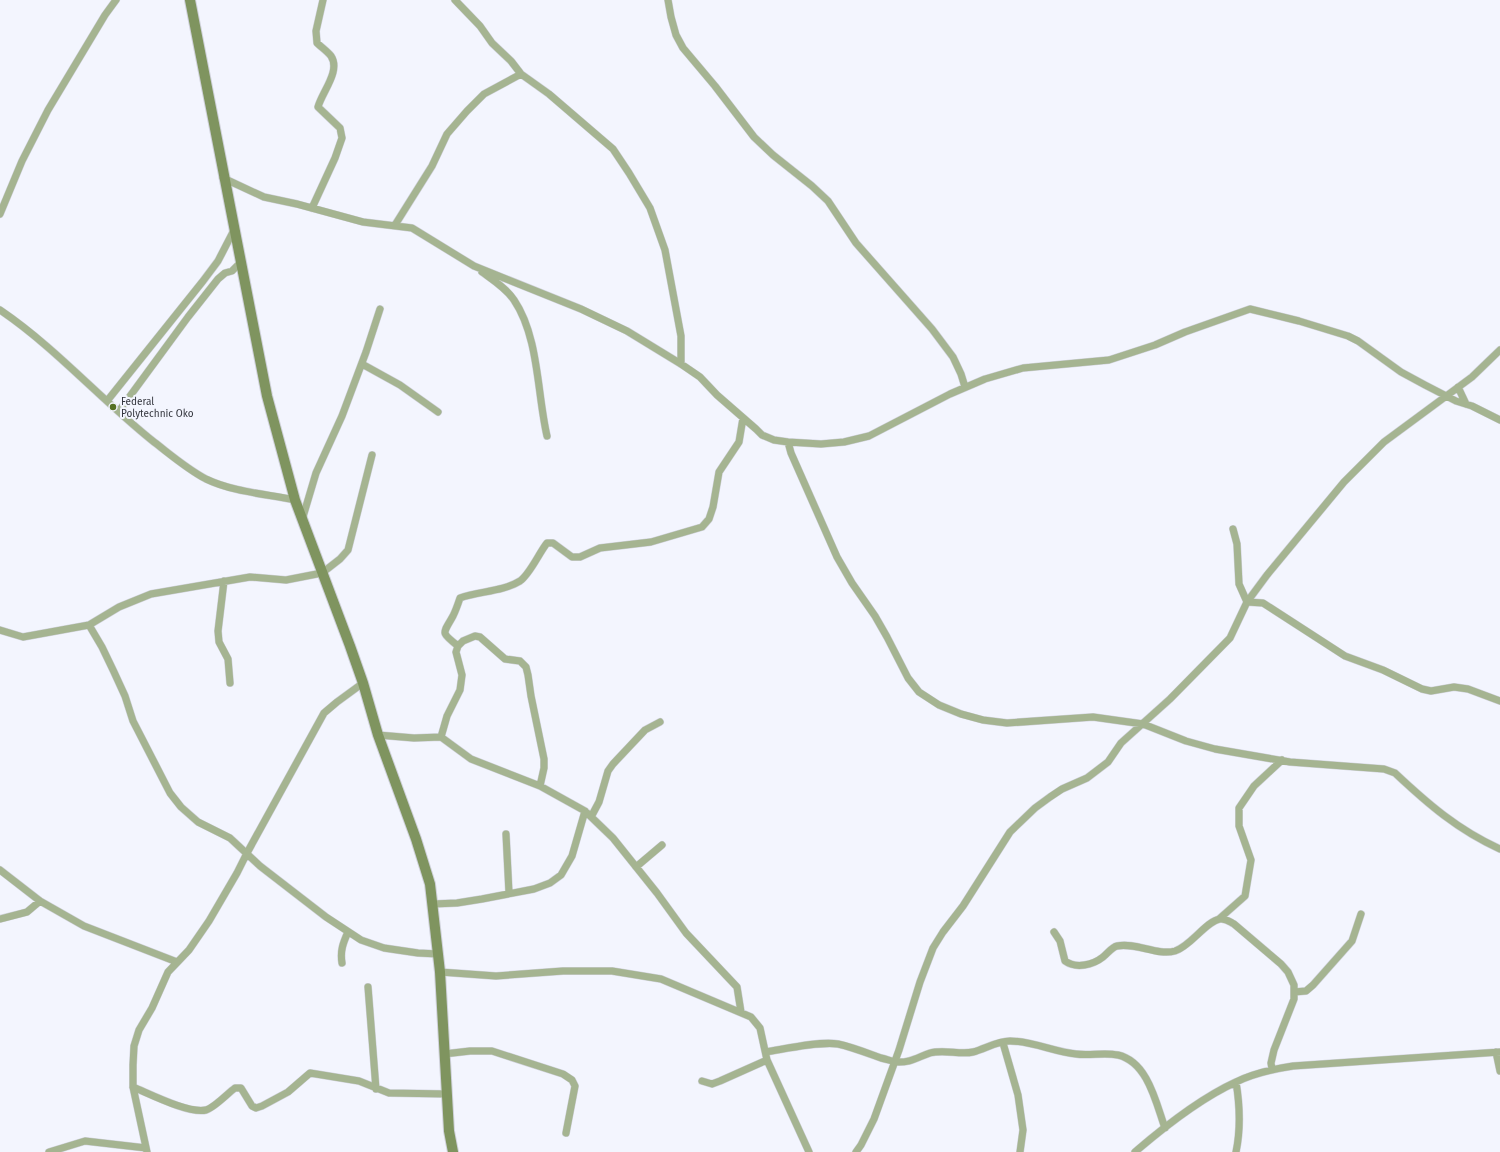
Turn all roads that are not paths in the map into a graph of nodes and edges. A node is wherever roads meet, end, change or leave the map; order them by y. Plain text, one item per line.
1 (116, 0) edge
2 (190, 0) edge
3 (323, 0) edge
4 (455, 0) edge
5 (668, 0) edge
6 (521, 74) junction
7 (223, 178) junction
8 (312, 208) junction
9 (0, 214) edge
10 (395, 225) junction
11 (234, 230) junction
12 (241, 262) junction
13 (474, 266) junction
14 (0, 310) edge
15 (180, 310) junction
16 (380, 310) dead end
17 (188, 317) junction
18 (156, 341) junction
19 (165, 348) junction
20 (1500, 350) edge
21 (362, 364) junction
22 (681, 364) junction
23 (965, 387) junction
24 (1458, 387) junction
25 (1446, 396) junction
26 (108, 401) junction
27 (1466, 404) junction
28 (119, 411) junction
29 (438, 412) dead end
30 (743, 418) junction
31 (1500, 420) edge
32 (547, 436) dead end
33 (788, 442) junction
34 (372, 455) dead end
35 (295, 500) junction
36 (302, 520) junction
37 (1233, 530) dead end
38 (322, 573) junction
39 (224, 581) junction
40 (1247, 602) junction
41 (89, 626) junction
42 (0, 630) edge
43 (458, 646) junction
44 (363, 682) junction
45 (230, 683) dead end
46 (1500, 701) edge
47 (660, 722) dead end
48 (1143, 724) junction
49 (378, 735) junction
50 (441, 737) junction
51 (1282, 760) junction
52 (540, 786) junction
53 (588, 814) junction
54 (506, 834) dead end
55 (662, 845) dead end
56 (1500, 849) edge
57 (247, 853) junction
58 (636, 867) junction
59 (0, 870) edge
60 (509, 893) junction
61 (40, 901) junction
62 (433, 904) junction
63 (1361, 914) dead end
64 (0, 919) edge
65 (1219, 919) junction
66 (348, 932) junction
67 (1054, 932) dead end
68 (438, 954) junction
69 (177, 962) junction
70 (342, 963) dead end
71 (440, 972) junction
72 (368, 987) dead end
73 (1294, 992) junction
74 (741, 1012) junction
75 (1003, 1042) junction
76 (766, 1052) junction
77 (1498, 1052) edge
78 (444, 1054) junction
79 (767, 1060) junction
80 (895, 1062) junction
81 (1272, 1069) junction
82 (1500, 1071) edge
83 (702, 1081) dead end
84 (1236, 1082) junction
85 (133, 1087) junction
86 (376, 1089) junction
87 (447, 1094) junction
88 (1165, 1128) junction
89 (566, 1133) dead end
90 (147, 1150) edge
91 (49, 1152) edge
92 (453, 1152) edge
93 (809, 1152) edge
94 (856, 1152) edge
95 (1020, 1152) edge
96 (1135, 1152) edge
97 (1236, 1152) edge

1 - 9 street
2 - 7 main road
3 - 8 street
4 - 6 street
5 - 23 street
6 - 10 street
6 - 22 street
7 - 8 street
7 - 11 main road
8 - 10 street
10 - 13 street
11 - 12 main road
11 - 15 street
12 - 17 street
12 - 35 main road
13 - 22 street
13 - 32 street
14 - 26 street
15 - 17 street
15 - 18 street
16 - 21 street
17 - 19 street
18 - 19 street
18 - 26 street
19 - 28 street
20 - 24 street
21 - 29 street
21 - 36 street
22 - 30 street
23 - 25 street
23 - 33 street
24 - 25 street
24 - 27 street
25 - 27 street
25 - 40 street
26 - 28 street
27 - 31 street
28 - 35 street
30 - 33 street
30 - 43 street
33 - 48 street
34 - 38 street
35 - 36 main road
36 - 38 main road
37 - 40 street
38 - 39 street
38 - 44 main road
39 - 41 street
39 - 45 street
40 - 46 street
40 - 48 street
41 - 42 street
41 - 57 street
43 - 50 street
43 - 52 street
44 - 49 main road
44 - 57 street
47 - 53 street
48 - 51 street
48 - 80 street
49 - 50 street
49 - 62 main road
50 - 52 street
51 - 56 street
51 - 65 street
52 - 53 street
53 - 58 street
53 - 60 street
54 - 60 street
55 - 58 street
57 - 66 street
57 - 69 street
58 - 74 street
59 - 61 street
60 - 62 street
61 - 64 street
61 - 69 street
62 - 68 main road
63 - 73 street
65 - 67 street
65 - 73 street
66 - 68 street
66 - 70 street
68 - 71 main road
69 - 85 street
71 - 74 street
71 - 78 main road
72 - 86 street
73 - 81 street
74 - 76 street
75 - 80 street
75 - 88 street
75 - 95 street
76 - 79 street
76 - 80 street
77 - 81 street
77 - 82 street
78 - 87 main road
78 - 89 street
79 - 83 street
79 - 93 street
80 - 94 street
81 - 84 street
84 - 88 street
84 - 97 street
85 - 86 street
85 - 90 street
86 - 87 street
87 - 92 main road
88 - 96 street
90 - 91 street

